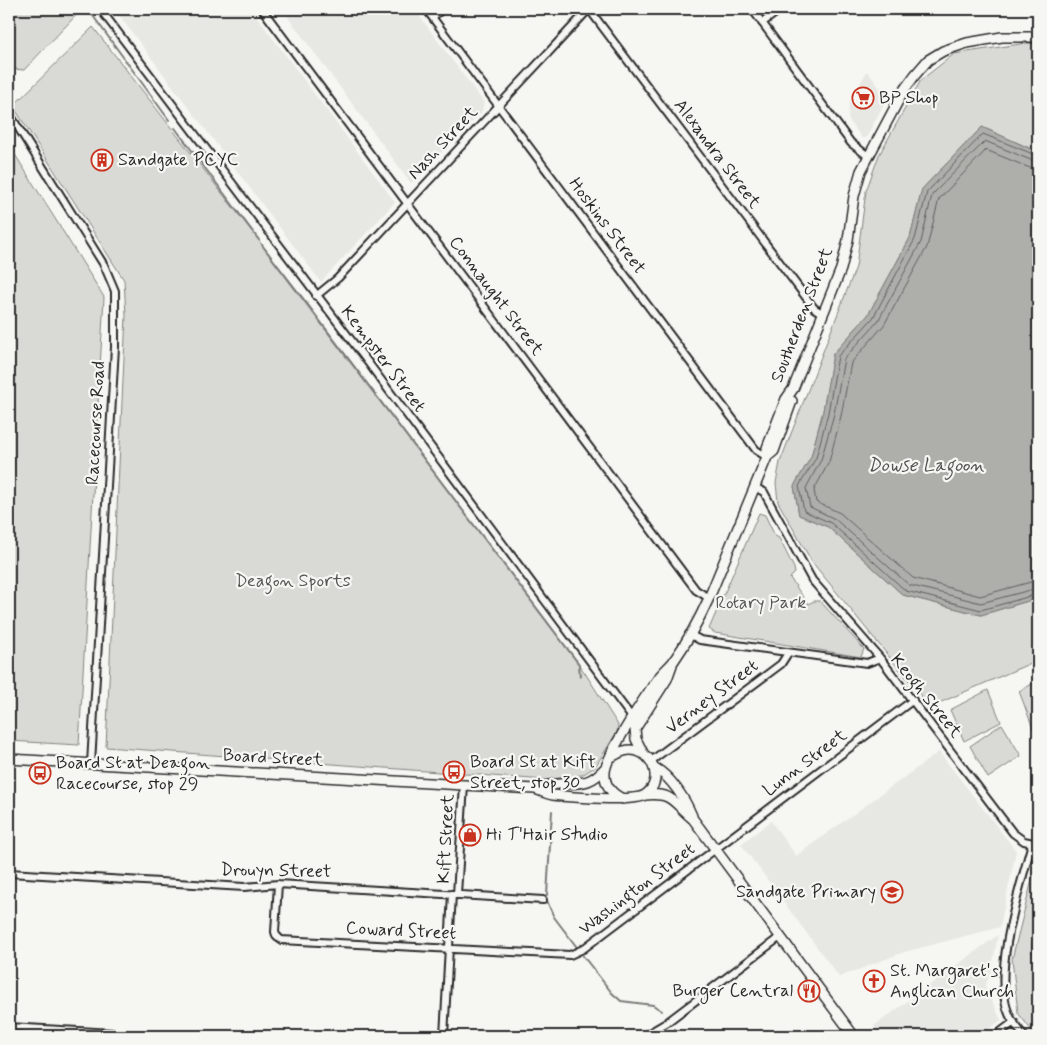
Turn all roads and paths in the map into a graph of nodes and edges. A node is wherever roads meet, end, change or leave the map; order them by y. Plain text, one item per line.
1 (262, 9) edge
2 (426, 9) edge
3 (443, 9) edge
4 (589, 9) edge
5 (752, 9) edge
6 (781, 9) edge
7 (105, 11) edge
8 (432, 17) junction
9 (762, 23) junction
10 (1038, 37) edge
11 (499, 106) junction
12 (9, 113) edge
13 (868, 156) junction
14 (407, 203) junction
15 (316, 296) junction
16 (823, 314) junction
17 (767, 457) junction
18 (754, 487) junction
19 (709, 598) junction
20 (689, 634) junction
21 (788, 653) junction
22 (880, 658) junction
23 (913, 700) junction
24 (635, 722) junction
25 (643, 753) junction
26 (9, 760) edge
27 (608, 762) junction
28 (91, 764) junction
29 (653, 764) junction
30 (464, 785) junction
31 (535, 789) junction
32 (645, 795) junction
33 (623, 799) junction
34 (693, 819) junction
35 (1035, 843) edge
36 (716, 850) junction
37 (9, 873) edge
38 (278, 884) junction
39 (454, 894) junction
40 (543, 900) dead end
41 (780, 937) junction
42 (449, 949) junction
43 (576, 953) joint
44 (1014, 1022) junction
45 (9, 1027) edge
46 (165, 1036) edge
47 (444, 1036) edge
48 (644, 1036) edge
49 (853, 1036) edge
50 (994, 1036) edge
51 (1024, 1036) edge

1 - 14 street, Connaught Street
2 - 8 street, Hoskins Street
3 - 8 street
4 - 11 street, Nash Street
4 - 16 street, Alexandra Street
5 - 9 street
6 - 9 street
7 - 15 street, Kempster Street
8 - 11 street, Hoskins Street
9 - 13 street
10 - 13 main road, Southerden Street
11 - 14 street, Nash Street
11 - 17 street, Hoskins Street
12 - 28 street, Racecourse Road
13 - 16 main road, Southerden Street
14 - 15 street, Nash Street
14 - 19 street, Connaught Street
15 - 24 street, Kempster Street
16 - 17 main road, Southerden Street
17 - 18 main road, Southerden Street
18 - 19 main road, Southerden Street
18 - 22 street
19 - 20 main road, Southerden Street
20 - 21 street, Keogh Street
20 - 24 main road, Southerden Street
21 - 22 street, Keogh Street
21 - 29 street, Verney Street
22 - 23 street, Keogh Street
23 - 35 street, Keogh Street
23 - 36 street, Lunn Street
24 - 25 main road
24 - 27 main road, Southerden Street
25 - 27 main road
25 - 29 main road
26 - 28 main road, Board Street
27 - 31 main road, Board Street
27 - 33 main road
28 - 30 main road, Board Street
29 - 32 main road
29 - 34 main road
30 - 31 main road, Board Street
30 - 39 street, Kift Street
31 - 33 main road, Board Street
32 - 33 main road
32 - 34 main road
34 - 36 main road
35 - 44 street
36 - 41 main road
36 - 43 street, Washington Street
37 - 38 street, Drouyn Street
38 - 39 street, Drouyn Street
38 - 42 street, Coward Street
39 - 40 street, Drouyn Street
39 - 42 street, Kift Street
41 - 48 street
41 - 49 main road
42 - 43 street, Coward Street
42 - 47 street, Kift Street
44 - 50 street
44 - 51 street
45 - 46 street

